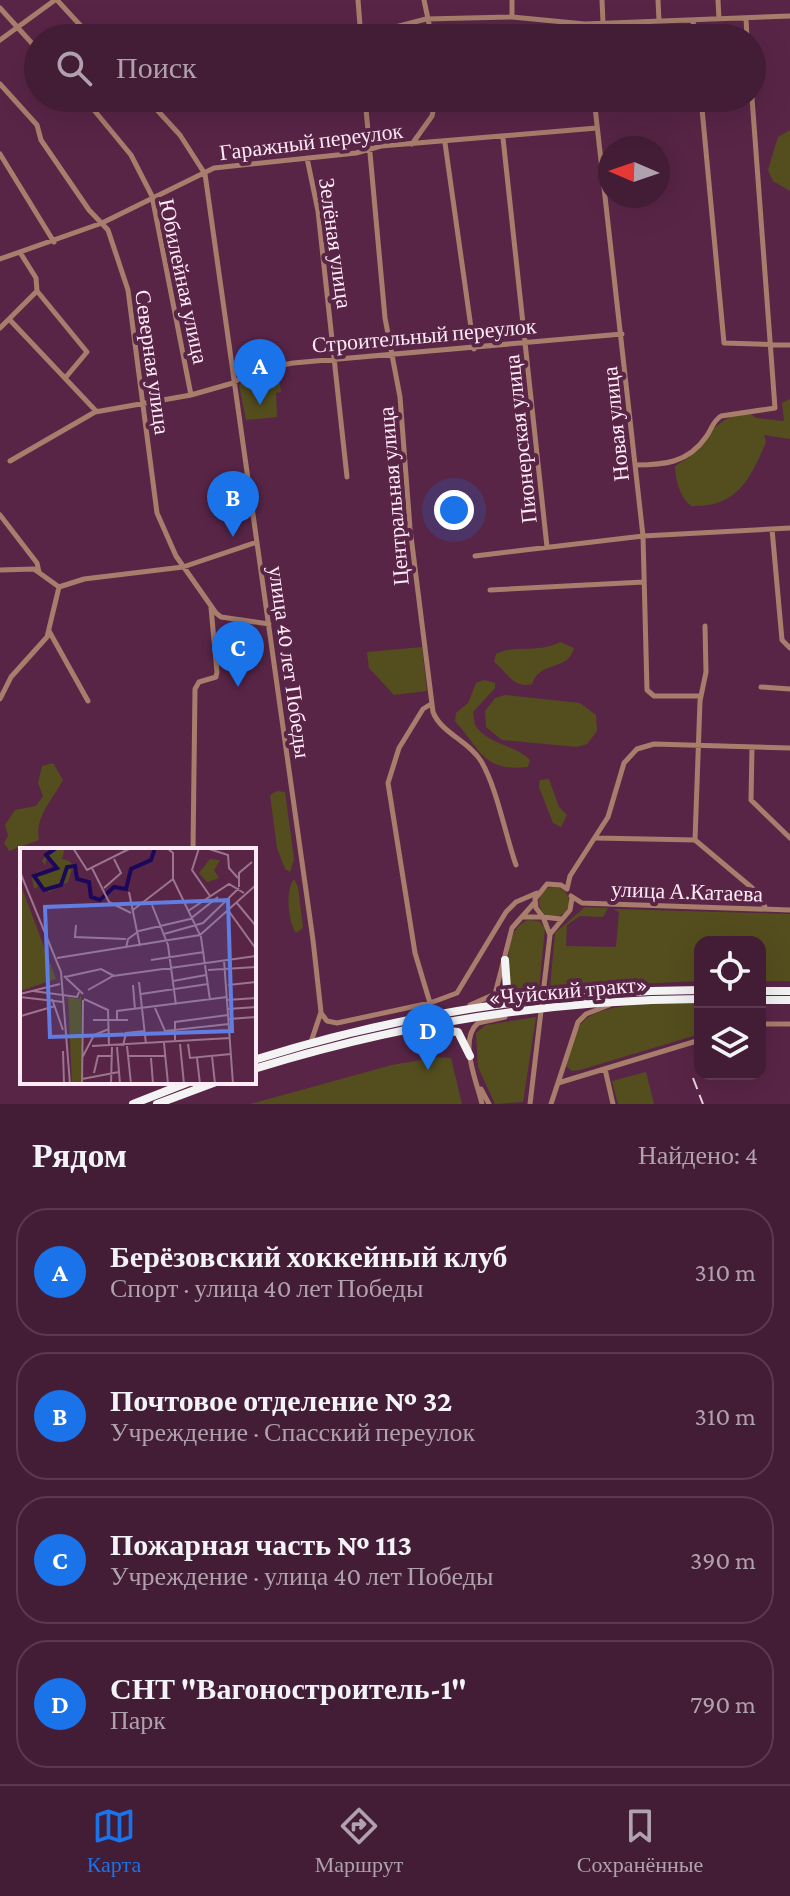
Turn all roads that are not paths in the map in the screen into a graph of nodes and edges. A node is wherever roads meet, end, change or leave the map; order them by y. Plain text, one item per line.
1 (56, 0) edge
2 (358, 0) edge
3 (424, 0) edge
4 (512, 0) edge
5 (602, 0) edge
6 (658, 0) edge
7 (718, 0) edge
8 (0, 8) edge
9 (790, 16) edge
10 (512, 17) junction
11 (746, 18) junction
12 (426, 19) junction
13 (719, 19) junction
14 (693, 20) junction
15 (659, 21) junction
16 (603, 23) junction
17 (79, 24) edge
18 (360, 24) edge
19 (408, 24) edge
20 (428, 24) edge
21 (585, 24) joint
22 (693, 24) edge
23 (746, 24) edge
24 (16, 27) junction
25 (24, 35) edge
26 (0, 40) edge
27 (0, 84) edge
28 (24, 111) edge
29 (25, 112) edge
30 (96, 112) edge
31 (159, 112) edge
32 (366, 112) edge
33 (432, 112) edge
34 (595, 112) edge
35 (702, 112) edge
36 (753, 112) edge
37 (597, 128) junction
38 (503, 138) junction
39 (445, 143) junction
40 (412, 144) junction
41 (369, 151) junction
42 (0, 154) edge
43 (307, 158) junction
44 (205, 174) junction
45 (152, 196) junction
46 (102, 223) junction
47 (54, 242) junction
48 (21, 254) junction
49 (0, 259) edge
50 (37, 291) junction
51 (9, 319) junction
52 (0, 328) edge
53 (622, 334) junction
54 (526, 343) junction
55 (771, 344) junction
56 (790, 345) edge
57 (474, 349) junction
58 (390, 355) junction
59 (335, 359) junction
60 (66, 377) junction
61 (233, 383) junction
62 (191, 395) junction
63 (145, 405) junction
64 (97, 412) junction
65 (10, 461) dead end
66 (635, 465) junction
67 (347, 477) dead end
68 (0, 515) edge
69 (790, 528) edge
70 (772, 529) junction
71 (643, 536) junction
72 (257, 542) junction
73 (547, 547) junction
74 (475, 556) dead end
75 (183, 567) junction
76 (0, 570) edge
77 (39, 572) junction
78 (644, 582) junction
79 (59, 587) junction
80 (490, 590) dead end
81 (211, 607) junction
82 (269, 624) junction
83 (705, 626) dead end
84 (49, 630) junction
85 (790, 648) edge
86 (761, 687) dead end
87 (790, 689) edge
88 (701, 696) junction
89 (0, 699) edge
90 (88, 701) dead end
91 (431, 704) junction
92 (697, 745) junction
93 (752, 747) junction
94 (790, 748) edge
95 (595, 838) junction
96 (790, 838) edge
97 (695, 840) junction
98 (193, 848) edge
99 (516, 865) dead end
100 (570, 876) junction
101 (554, 883) junction
102 (567, 889) junction
103 (537, 893) junction
104 (571, 896) junction
105 (535, 902) junction
106 (582, 903) junction
107 (766, 909) junction
108 (570, 910) junction
109 (790, 910) edge
110 (522, 917) junction
111 (543, 917) junction
112 (561, 919) junction
113 (550, 935) junction
114 (505, 960) junction
115 (694, 990) edge
116 (766, 991) edge
117 (790, 991) edge
118 (694, 999) edge
119 (766, 1000) edge
120 (790, 1000) edge
121 (553, 1002) junction
122 (618, 1002) junction
123 (430, 1003) junction
124 (321, 1012) junction
125 (439, 1013) junction
126 (766, 1024) edge
127 (790, 1024) edge
128 (400, 1031) junction
129 (311, 1042) junction
130 (694, 1042) edge
131 (470, 1056) junction
132 (256, 1059) edge
133 (256, 1068) edge
134 (605, 1069) junction
135 (475, 1073) junction
136 (558, 1083) junction
137 (184, 1084) edge
138 (211, 1084) edge
139 (133, 1104) edge
140 (157, 1104) edge
141 (482, 1104) edge
142 (489, 1104) edge
143 (530, 1104) edge
144 (551, 1104) edge
145 (613, 1104) edge

1 - 17 street
1 - 24 street
2 - 18 street
3 - 12 street
4 - 10 street
5 - 16 street
6 - 15 street
7 - 13 street
8 - 24 street
9 - 11 street
10 - 12 street
10 - 21 street
11 - 13 street
11 - 23 street
12 - 19 street
12 - 20 street
13 - 14 street
14 - 15 street
14 - 22 street
15 - 16 street
16 - 21 street
24 - 25 street
24 - 26 street
27 - 28 street, Северная улица
29 - 46 street, Северная улица
30 - 45 street, Юбилейная улица
31 - 44 street, улица 40 лет Победы
32 - 41 street, Центральная улица
33 - 40 street
34 - 37 street, Новая улица
35 - 55 street
36 - 55 street
37 - 38 street, Гаражный переулок
37 - 53 street, Новая улица
38 - 39 street, Гаражный переулок
38 - 54 street, Пионерская улица
39 - 40 street, Гаражный переулок
39 - 57 street
40 - 41 street, Гаражный переулок
41 - 43 street, Гаражный переулок
41 - 58 street, Центральная улица
42 - 47 street
43 - 44 street, Гаражный переулок
43 - 59 street, Зелёная улица
44 - 45 street, Гаражный переулок
44 - 61 street, улица 40 лет Победы
45 - 46 street, Гаражный переулок
45 - 62 street, Юбилейная улица
46 - 47 street, Гаражный переулок
46 - 63 street, Северная улица
47 - 48 street, Гаражный переулок
48 - 49 street, Гаражный переулок
48 - 50 street
50 - 51 street
50 - 60 street
51 - 52 street
51 - 60 street
53 - 54 street, Строительный переулок
53 - 66 street, Новая улица
54 - 57 street, Строительный переулок
54 - 73 street, Пионерская улица
55 - 56 street
55 - 66 street
57 - 58 street, Строительный переулок
58 - 59 street, Строительный переулок
58 - 91 street, Центральная улица
59 - 61 street, Строительный переулок
59 - 67 street, Зелёная улица
60 - 64 street
61 - 62 street, Строительный переулок
61 - 72 street, улица 40 лет Победы
62 - 63 street, Строительный переулок
63 - 64 street, Строительный переулок
63 - 75 street, Северная улица
64 - 65 street, Строительный переулок
66 - 71 street, Новая улица
68 - 77 street
69 - 70 street
70 - 71 street
70 - 85 street
71 - 73 street
71 - 78 street, Новая улица
72 - 75 street
72 - 82 street, улица 40 лет Победы
73 - 74 street
75 - 79 street
75 - 81 street, Северная улица
76 - 77 street
77 - 79 street
78 - 80 street
78 - 88 street, Новая улица
79 - 84 street
81 - 82 street
81 - 98 street
82 - 124 street, улица 40 лет Победы
83 - 88 street
84 - 89 street
84 - 90 street
86 - 87 street
88 - 92 street
91 - 99 street
91 - 123 street
92 - 93 street
92 - 95 street
92 - 97 street
93 - 94 street
93 - 96 street
95 - 97 street
95 - 100 street
97 - 107 street
100 - 101 street
100 - 102 street
101 - 102 street
101 - 103 street
102 - 104 street
103 - 105 street
103 - 123 street
104 - 106 street
104 - 108 street
105 - 110 street
105 - 111 street
106 - 107 street, улица А.Катаева
106 - 108 street
107 - 109 street, улица А.Катаева
108 - 112 street
110 - 111 street
110 - 114 street
111 - 112 street
111 - 113 street
112 - 113 street
113 - 143 street
114 - 121 highway
114 - 125 street
115 - 121 highway, «Чуйский тракт»
116 - 117 highway
118 - 122 highway, «Чуйский тракт»
119 - 120 highway
121 - 122 highway, «Чуйский тракт»
121 - 125 highway, «Чуйский тракт»
121 - 128 highway, «Чуйский тракт»
121 - 131 street
122 - 136 street
123 - 124 street
124 - 129 street
125 - 129 highway, «Чуйский тракт»
126 - 127 street
128 - 131 highway
128 - 133 highway, «Чуйский тракт»
129 - 132 highway, «Чуйский тракт»
130 - 134 street
131 - 135 street
134 - 136 street
134 - 145 street
135 - 141 street
135 - 142 street
136 - 144 street
137 - 139 highway
138 - 140 highway

